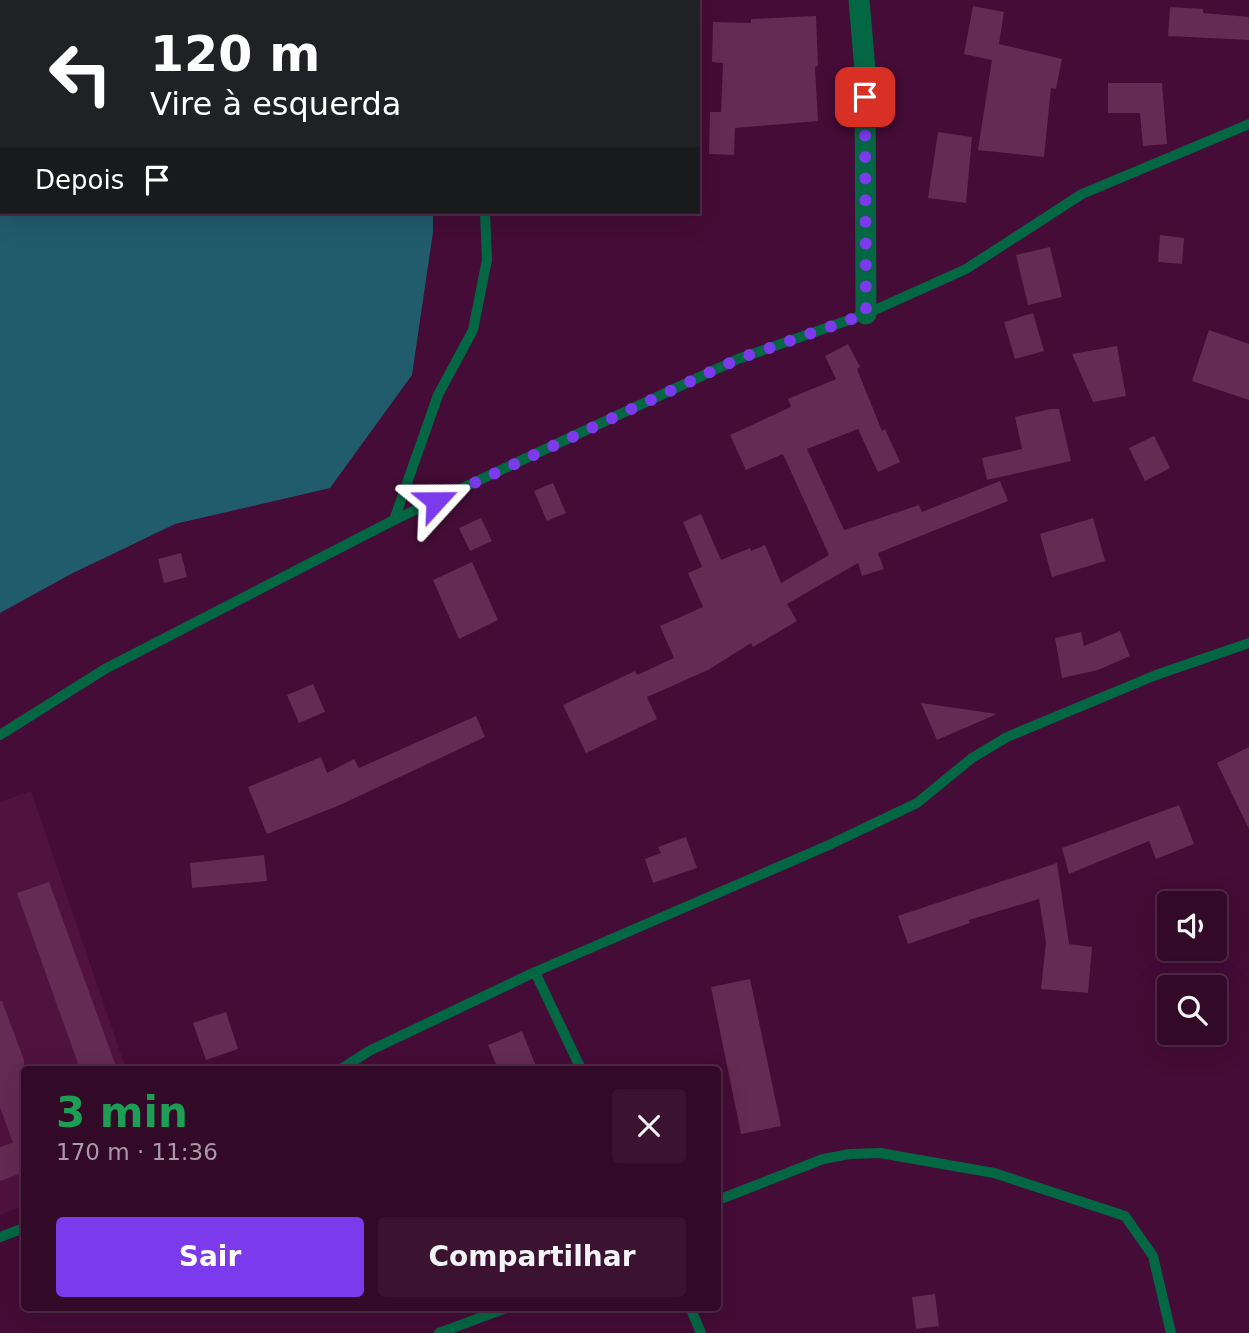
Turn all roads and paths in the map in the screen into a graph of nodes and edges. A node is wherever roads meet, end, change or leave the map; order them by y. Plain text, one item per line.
1 (859, 0) edge
2 (1249, 124) edge
3 (485, 214) edge
4 (866, 314) junction
5 (394, 520) junction
6 (1249, 643) edge
7 (0, 735) edge
8 (535, 972) junction
9 (346, 1066) edge
10 (580, 1066) edge
11 (721, 1199) edge
12 (21, 1229) edge
13 (0, 1237) edge
14 (498, 1311) edge
15 (692, 1311) edge
16 (439, 1333) edge
17 (701, 1333) edge
18 (1171, 1333) edge

1 - 4 street
2 - 4 lane
3 - 5 lane
4 - 5 lane
5 - 7 lane
6 - 8 lane
8 - 9 lane
8 - 10 lane
11 - 18 lane
12 - 13 lane
14 - 16 lane
15 - 17 lane

